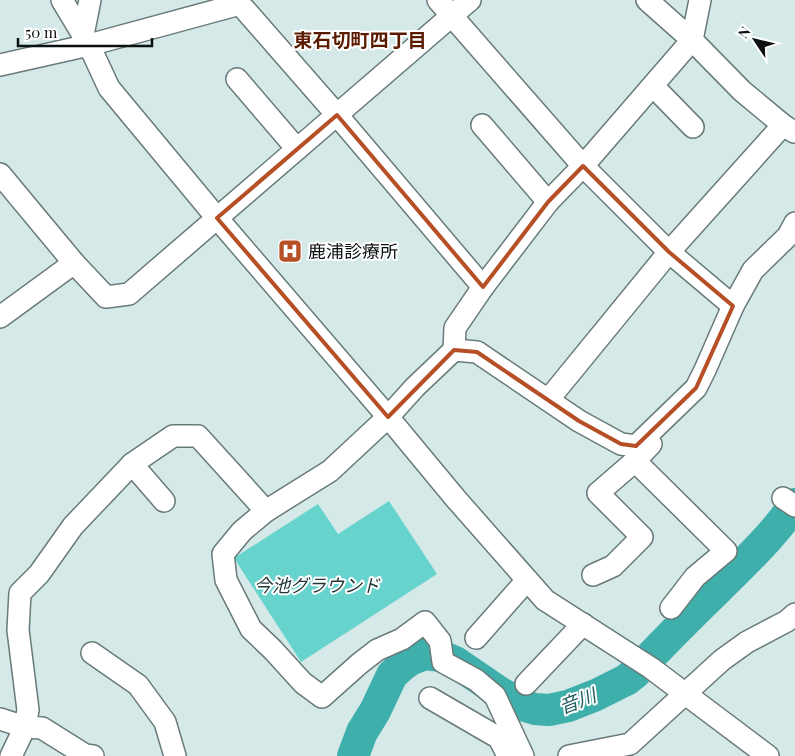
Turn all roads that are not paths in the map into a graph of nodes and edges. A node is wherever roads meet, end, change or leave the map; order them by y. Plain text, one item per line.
1 (62, 0) edge
2 (90, 0) edge
3 (470, 0) edge
4 (647, 0) edge
5 (700, 0) edge
6 (240, 2) edge
7 (445, 8) edge
8 (86, 40) junction
9 (692, 40) junction
10 (0, 64) edge
11 (237, 79) dead end
12 (652, 86) junction
13 (337, 115) junction
14 (482, 125) dead end
15 (693, 128) dead end
16 (789, 129) edge
17 (297, 149) junction
18 (583, 166) junction
19 (0, 174) edge
20 (548, 202) junction
21 (217, 218) junction
22 (793, 231) edge
23 (669, 252) junction
24 (74, 264) junction
25 (483, 287) junction
26 (733, 306) junction
27 (0, 317) edge
28 (454, 350) junction
29 (548, 400) junction
30 (388, 417) junction
31 (645, 438) junction
32 (635, 461) junction
33 (132, 464) junction
34 (164, 502) dead end
35 (266, 511) junction
36 (593, 575) dead end
37 (527, 580) junction
38 (671, 608) dead end
39 (795, 614) edge
40 (583, 624) junction
41 (476, 638) dead end
42 (92, 653) dead end
43 (526, 684) dead end
44 (685, 694) junction
45 (430, 698) dead end
46 (0, 719) edge
47 (25, 726) junction
48 (635, 750) edge
49 (11, 756) edge
50 (93, 756) edge
51 (175, 756) edge
52 (508, 756) edge
53 (523, 756) edge
54 (572, 756) edge
55 (768, 756) edge

1 - 8 street
2 - 8 street
3 - 7 street
4 - 9 street
5 - 9 street
6 - 8 street
6 - 13 street
7 - 13 street
7 - 18 street
8 - 10 street
8 - 21 street
9 - 12 street
9 - 16 street
11 - 17 street
12 - 15 street
12 - 18 street
13 - 17 street
13 - 25 street
14 - 20 street
16 - 23 street
17 - 21 street
18 - 20 street
18 - 23 street
19 - 24 street
20 - 25 street
21 - 24 street
21 - 30 street
22 - 26 street
23 - 26 street
23 - 29 street
24 - 27 street
25 - 28 street
26 - 31 street
28 - 29 street
28 - 30 street
29 - 31 street
30 - 35 street
30 - 37 street
31 - 32 street
32 - 36 street
32 - 38 street
33 - 34 street
33 - 35 street
33 - 47 street
35 - 53 street
37 - 40 street
37 - 41 street
39 - 44 street
40 - 43 street
40 - 44 street
42 - 51 street
44 - 48 street
44 - 55 street
45 - 52 street
46 - 47 street
47 - 49 street
47 - 50 street
48 - 54 street

